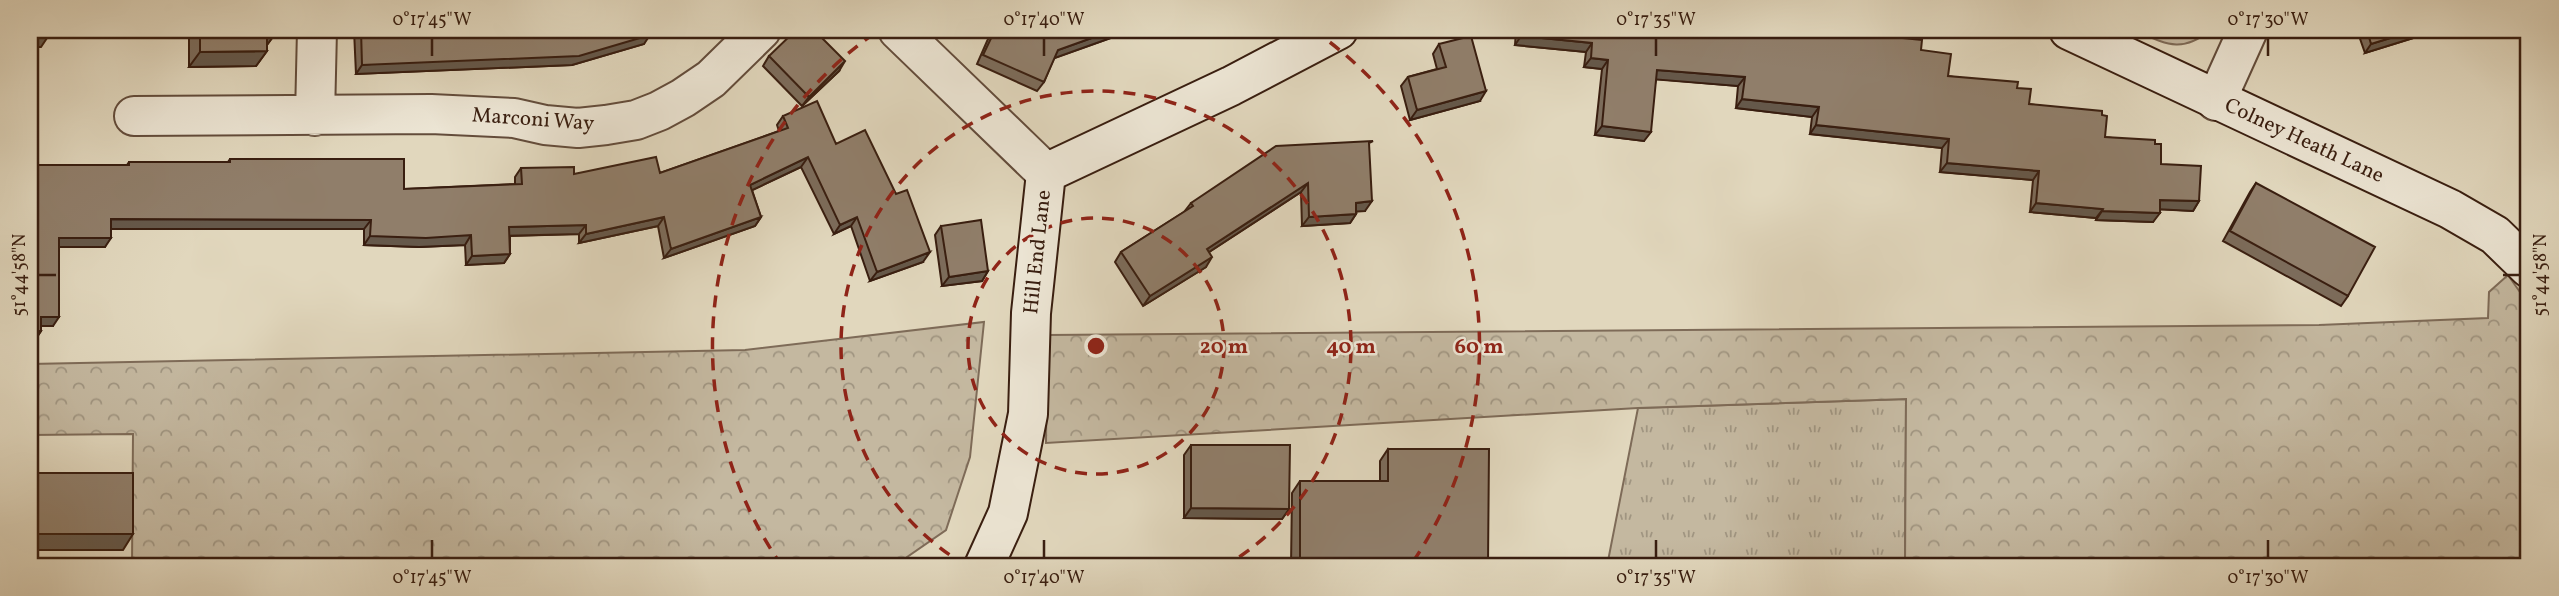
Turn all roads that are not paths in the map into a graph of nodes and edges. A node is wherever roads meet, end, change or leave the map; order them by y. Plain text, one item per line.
1 (317, 30) edge
2 (761, 30) edge
3 (898, 30) edge
4 (1338, 30) edge
5 (2069, 30) edge
6 (2248, 30) edge
7 (2216, 100) junction
8 (134, 116) dead end
9 (316, 116) junction
10 (1046, 173) junction
11 (2529, 268) edge
12 (985, 566) edge

1 - 9 street
2 - 9 street, Marconi Way
3 - 10 street
4 - 10 street, Hill End Lane
5 - 7 street, Colney Heath Lane
6 - 7 street
7 - 11 street, Colney Heath Lane
8 - 9 street, Marconi Way
10 - 12 street, Hill End Lane

